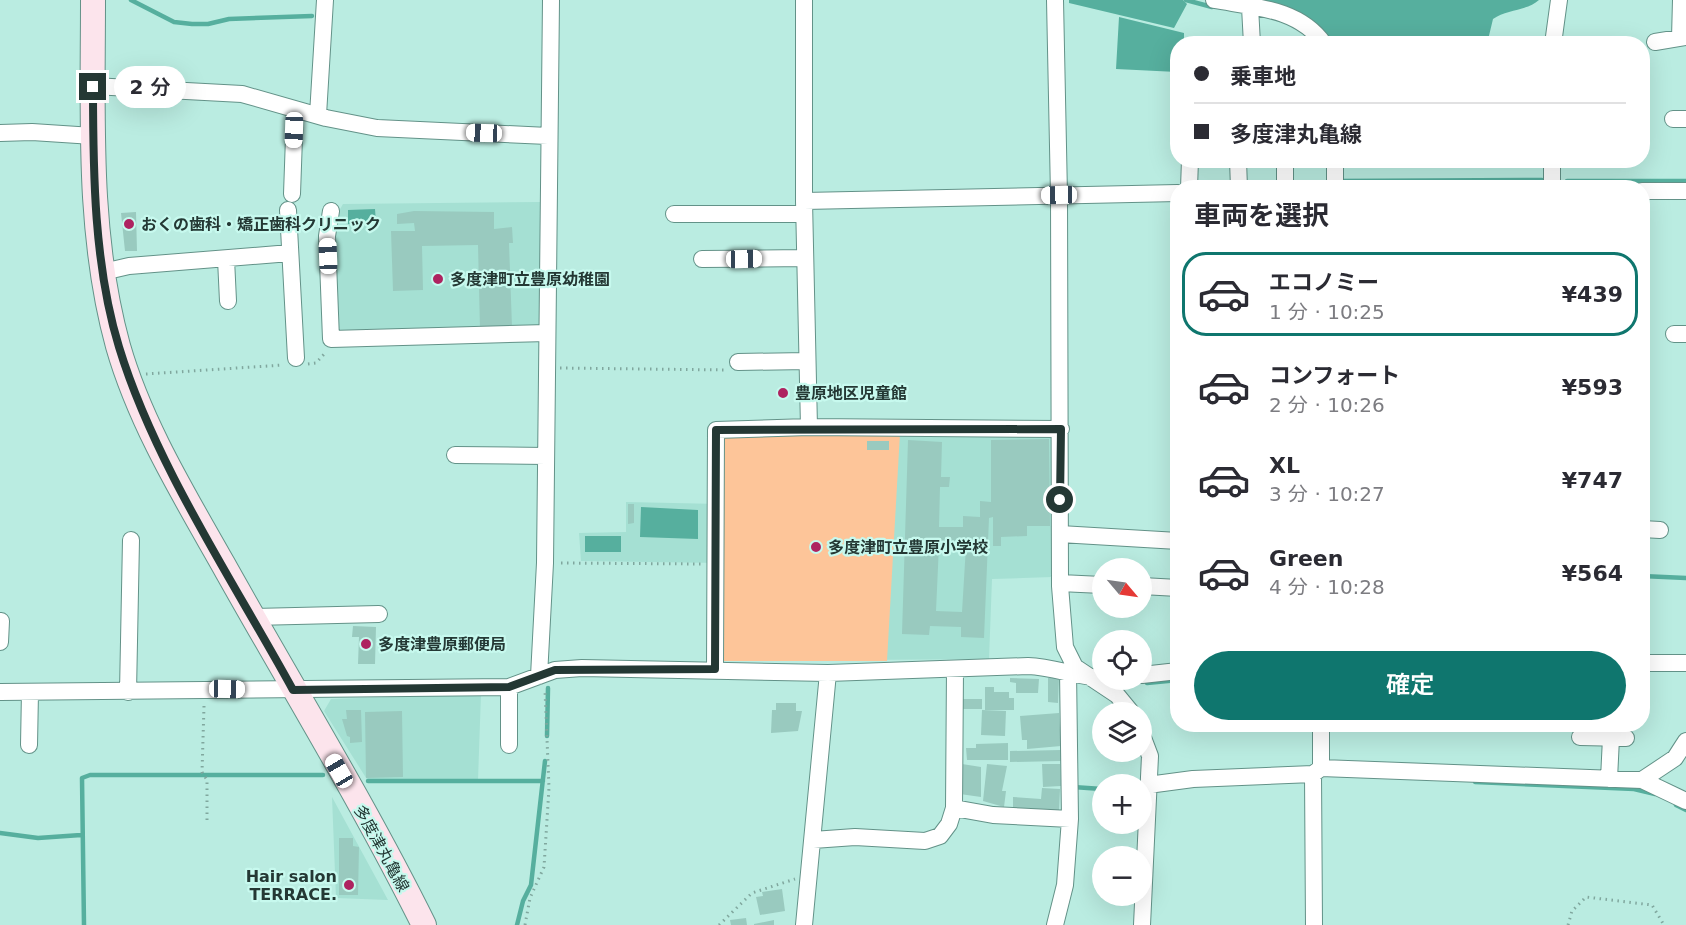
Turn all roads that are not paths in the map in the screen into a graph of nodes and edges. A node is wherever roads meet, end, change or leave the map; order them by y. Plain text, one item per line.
1 (93, 0) edge
2 (325, 0) edge
3 (551, 0) edge
4 (804, 0) edge
5 (1055, 0) edge
6 (1214, 0) edge
7 (1559, 0) edge
8 (1681, 0) edge
9 (1250, 7) junction
10 (1252, 36) edge
11 (1316, 36) edge
12 (1554, 36) edge
13 (1683, 38) edge
14 (1655, 42) dead end
15 (93, 87) junction
16 (295, 109) junction
17 (318, 116) junction
18 (0, 133) edge
19 (93, 136) junction
20 (548, 136) junction
21 (1650, 191) edge
22 (1686, 191) edge
23 (1170, 193) edge
24 (1059, 195) junction
25 (804, 207) junction
26 (331, 211) dead end
27 (674, 214) dead end
28 (290, 254) junction
29 (805, 258) junction
30 (226, 259) junction
31 (702, 260) dead end
32 (103, 272) junction
33 (228, 300) dead end
34 (547, 333) junction
35 (807, 361) junction
36 (297, 362) road end
37 (738, 362) road end
38 (809, 427) junction
39 (1061, 429) junction
40 (455, 455) dead end
41 (546, 456) junction
42 (1650, 529) edge
43 (1660, 530) dead end
44 (1060, 534) junction
45 (131, 540) dead end
46 (1170, 541) edge
47 (1060, 583) junction
48 (1092, 585) edge
49 (1152, 587) edge
50 (1170, 588) edge
51 (379, 614) dead end
52 (253, 617) junction
53 (1, 621) edge
54 (0, 642) edge
55 (1650, 663) edge
56 (1686, 663) edge
57 (715, 669) junction
58 (955, 669) junction
59 (1068, 671) junction
60 (1170, 672) edge
61 (828, 673) junction
62 (542, 674) junction
63 (1152, 674) edge
64 (1092, 676) edge
65 (1092, 676) edge
66 (509, 687) junction
67 (293, 690) junction
68 (1111, 690) edge
69 (0, 692) edge
70 (30, 692) junction
71 (128, 692) junction
72 (1123, 702) edge
73 (1320, 732) edge
74 (1580, 737) dead end
75 (1686, 741) edge
76 (29, 745) dead end
77 (509, 745) dead end
78 (1317, 771) junction
79 (1609, 779) junction
80 (1642, 780) junction
81 (1152, 784) edge
82 (1686, 801) edge
83 (954, 808) junction
84 (1070, 819) junction
85 (1146, 834) edge
86 (813, 840) junction
87 (424, 925) edge
88 (804, 925) edge
89 (1055, 925) edge
90 (1142, 925) edge
91 (1314, 925) edge

1 - 15 main road, 多度津丸亀線
2 - 17 street
3 - 20 street
4 - 25 street
5 - 24 street
6 - 9 street
7 - 12 street
8 - 13 street
9 - 10 street
9 - 11 street
13 - 14 street
15 - 16 street
15 - 19 main road, 多度津丸亀線
16 - 17 street
16 - 28 street
17 - 20 street
18 - 19 street
19 - 32 main road, 多度津丸亀線
20 - 34 street
21 - 22 street
23 - 24 street
24 - 25 street
24 - 39 street
25 - 27 street
25 - 29 street
26 - 34 street
28 - 30 street
28 - 36 street
29 - 31 street
29 - 35 street
30 - 32 street
30 - 33 street
32 - 52 main road, 多度津丸亀線
34 - 41 street
35 - 37 street
35 - 38 street
38 - 39 street
38 - 57 street
39 - 44 street
40 - 41 street
41 - 62 street
42 - 43 street
44 - 46 street
44 - 47 street
45 - 71 street
47 - 48 street
47 - 64 street
49 - 50 street
51 - 52 street
52 - 67 main road, 多度津丸亀線
53 - 54 street
55 - 56 street
57 - 61 street
57 - 62 street
58 - 59 street
58 - 61 street
58 - 83 street
59 - 65 street
59 - 84 street
60 - 63 street
61 - 86 street
62 - 66 street
66 - 67 street
66 - 77 street
67 - 71 street
67 - 87 main road, 多度津丸亀線
68 - 72 street
69 - 70 street
70 - 71 street
70 - 76 street
73 - 78 street
74 - 79 street
75 - 80 street
78 - 79 street
78 - 81 street
78 - 91 street
79 - 80 street
80 - 82 street
83 - 84 street
83 - 86 street
84 - 89 street
85 - 90 street
86 - 88 street

